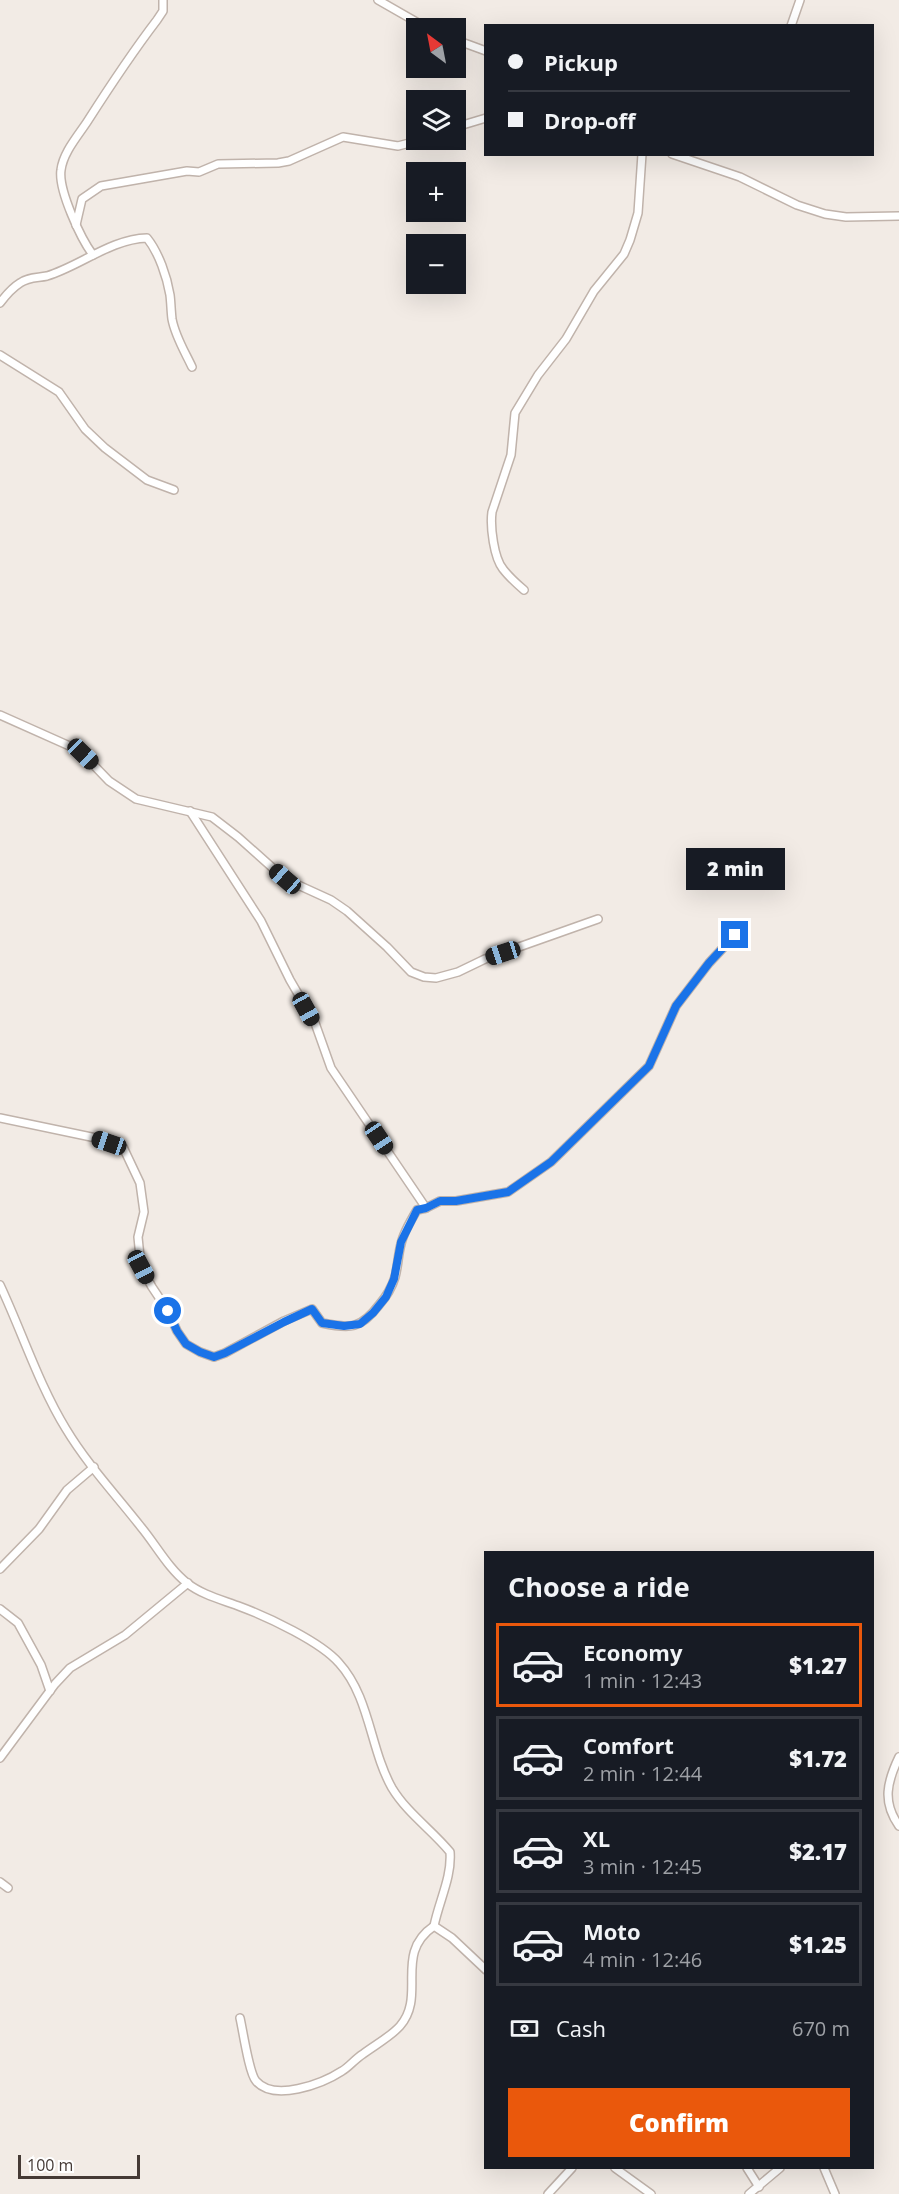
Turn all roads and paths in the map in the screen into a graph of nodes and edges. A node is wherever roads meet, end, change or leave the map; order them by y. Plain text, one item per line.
1 (163, 0) edge
2 (378, 0) edge
3 (800, 0) edge
4 (410, 18) edge
5 (792, 24) edge
6 (466, 44) edge
7 (484, 50) edge
8 (484, 118) edge
9 (466, 124) edge
10 (406, 144) edge
11 (642, 156) edge
12 (678, 156) edge
13 (899, 216) edge
14 (76, 225) junction
15 (93, 255) junction
16 (0, 303) edge
17 (0, 355) edge
18 (192, 367) dead end
19 (174, 490) dead end
20 (524, 590) dead end
21 (0, 716) edge
22 (190, 812) junction
23 (598, 919) dead end
24 (735, 935) dead end
25 (0, 1118) edge
26 (426, 1208) junction
27 (0, 1285) edge
28 (94, 1467) junction
29 (0, 1569) edge
30 (188, 1583) junction
31 (0, 1609) edge
32 (50, 1691) junction
33 (899, 1757) edge
34 (0, 1758) edge
35 (899, 1826) edge
36 (0, 1882) edge
37 (8, 1888) dead end
38 (434, 1926) junction
39 (484, 1968) edge
40 (240, 2018) dead end
41 (571, 2169) edge
42 (616, 2169) edge
43 (748, 2169) edge
44 (779, 2169) edge
45 (824, 2169) edge
46 (759, 2187) junction
47 (548, 2194) edge
48 (651, 2194) edge
49 (749, 2194) edge
50 (836, 2194) edge

1 - 14 street
2 - 4 street
3 - 5 street
6 - 7 street
8 - 9 street
10 - 14 street
11 - 20 street
12 - 13 street
14 - 15 street
15 - 16 street
15 - 18 street
17 - 19 street
21 - 22 street
22 - 23 street
22 - 26 street
24 - 26 street
25 - 26 street
27 - 28 street
28 - 29 street
28 - 30 street
30 - 32 street
30 - 38 street
31 - 32 street
32 - 34 street
33 - 35 street
36 - 37 street
38 - 39 street
38 - 40 street
41 - 47 street
42 - 48 street
43 - 46 street
44 - 46 street
45 - 50 street
46 - 49 street

